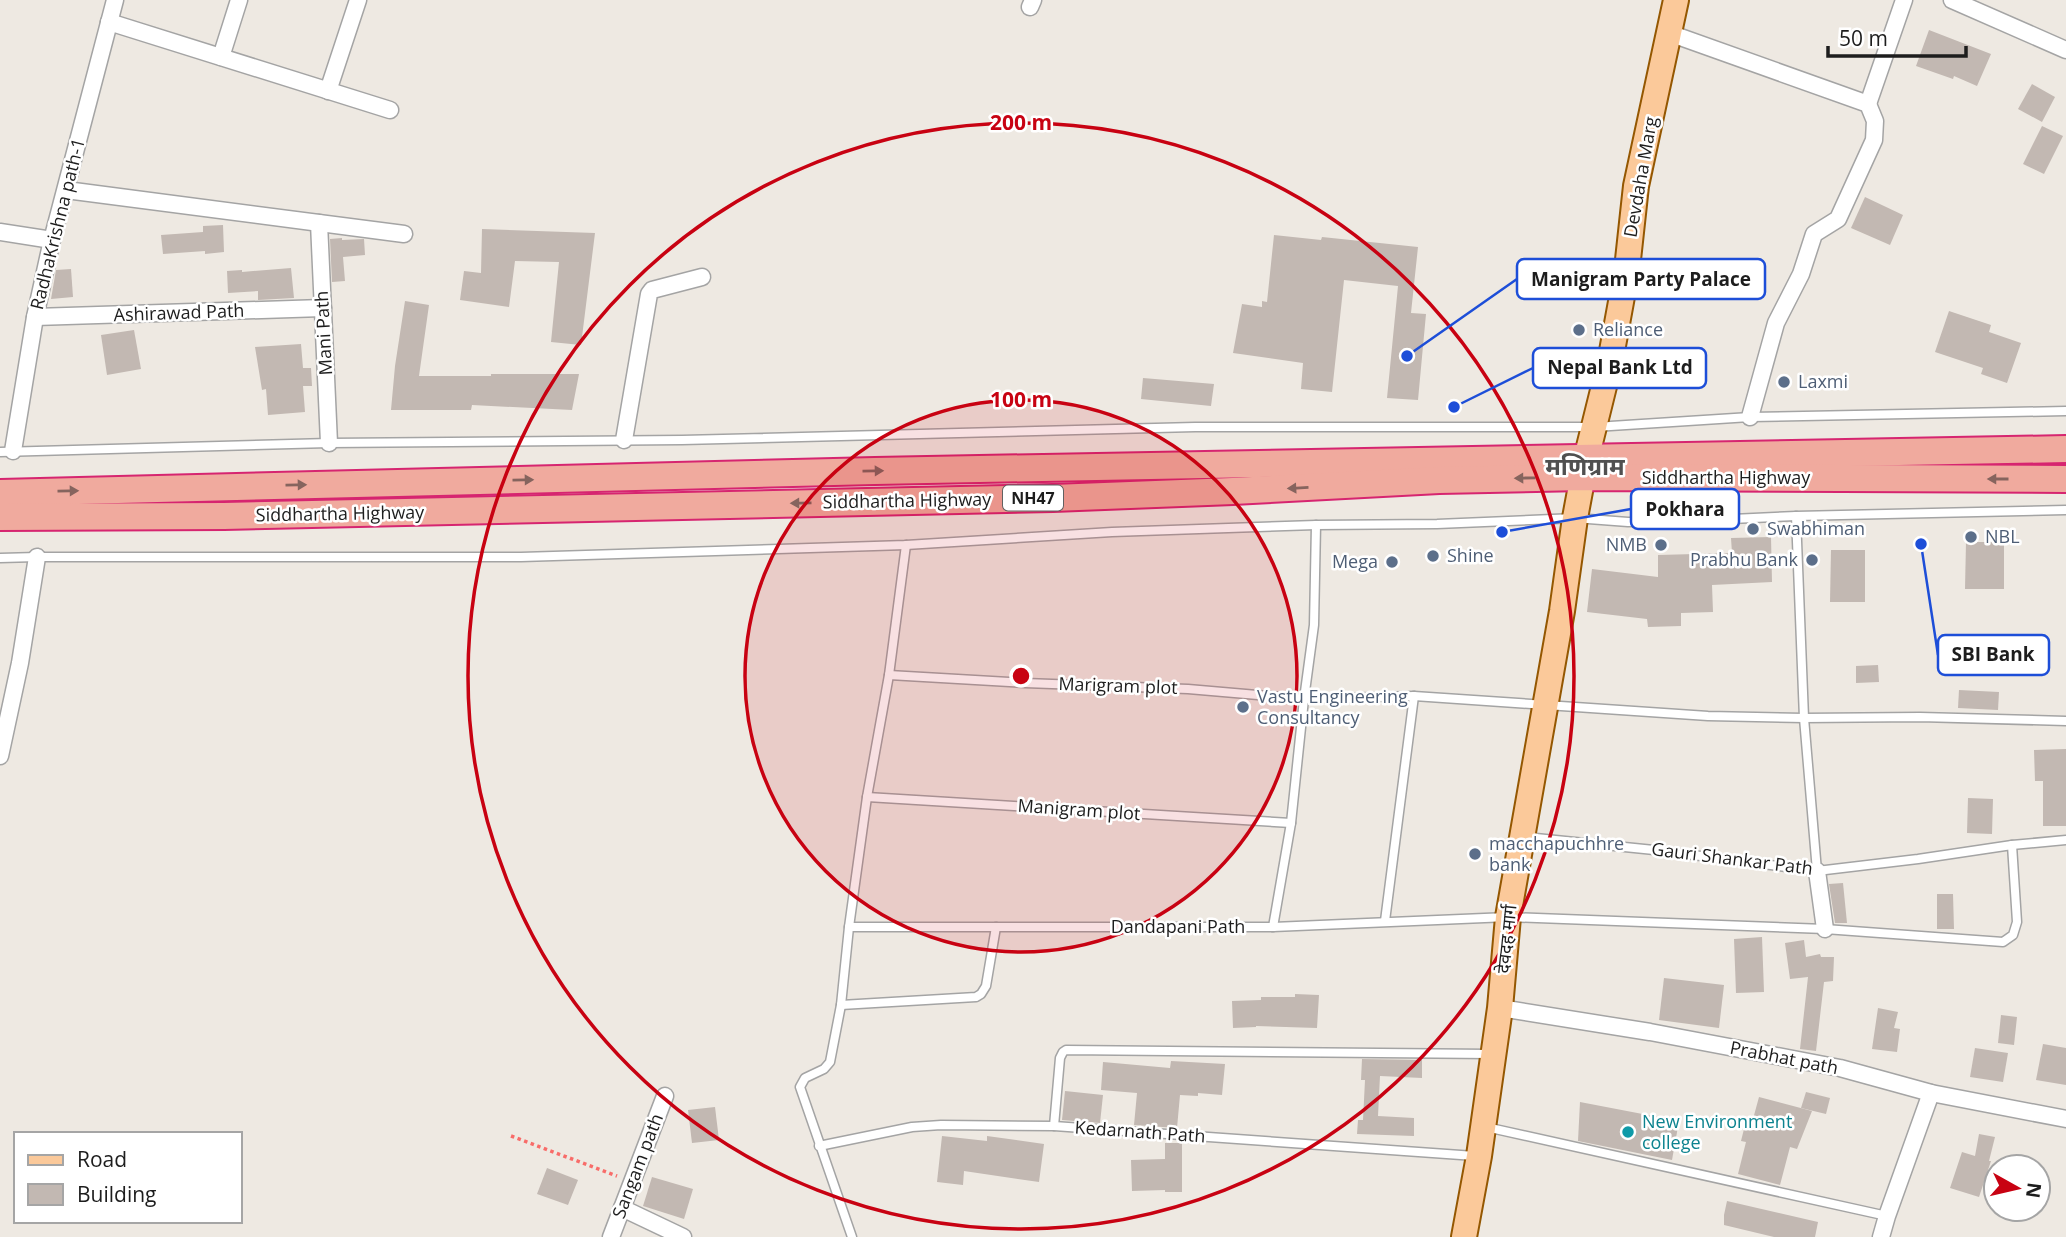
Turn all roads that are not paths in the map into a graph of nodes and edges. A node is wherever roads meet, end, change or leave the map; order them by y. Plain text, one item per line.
1 (115, 0) edge
2 (239, 0) edge
3 (358, 0) edge
4 (1676, 0) edge
5 (1904, 0) edge
6 (1952, 0) edge
7 (109, 22) junction
8 (1670, 33) junction
9 (2066, 50) edge
10 (221, 57) junction
11 (327, 90) junction
12 (1868, 104) junction
13 (390, 110) dead end
14 (65, 190) junction
15 (319, 223) junction
16 (0, 232) edge
17 (404, 234) dead end
18 (52, 240) junction
19 (702, 276) dead end
20 (323, 308) junction
21 (35, 317) junction
22 (2066, 411) edge
23 (1750, 417) junction
24 (1595, 427) junction
25 (624, 440) junction
26 (329, 443) junction
27 (2066, 449) edge
28 (6, 451) edge
29 (1584, 468) junction
30 (2066, 479) edge
31 (0, 492) edge
32 (2066, 510) edge
33 (1796, 516) junction
34 (0, 517) edge
35 (1575, 518) junction
36 (1316, 524) junction
37 (906, 545) junction
38 (37, 557) junction
39 (0, 558) edge
40 (889, 675) junction
41 (1414, 696) junction
42 (1304, 699) junction
43 (1545, 706) junction
44 (1804, 718) junction
45 (2066, 721) edge
46 (0, 755) edge
47 (867, 797) junction
48 (1291, 823) junction
49 (1523, 836) junction
50 (2066, 840) edge
51 (2012, 845) junction
52 (1817, 871) junction
53 (1508, 917) junction
54 (1385, 921) junction
55 (849, 927) junction
56 (996, 927) junction
57 (1273, 927) junction
58 (1825, 929) junction
59 (841, 1005) junction
60 (1500, 1008) junction
61 (1494, 1054) junction
62 (1931, 1093) junction
63 (665, 1096) dead end
64 (2066, 1119) edge
65 (1054, 1126) junction
66 (1484, 1126) junction
67 (819, 1146) junction
68 (1479, 1156) junction
69 (622, 1208) junction
70 (1886, 1216) junction
71 (611, 1237) edge
72 (683, 1237) edge
73 (852, 1237) edge
74 (1464, 1237) edge
75 (1881, 1237) edge

1 - 7 street, RadhaKrishna path-1
2 - 10 street
3 - 11 street
4 - 8 main road, Devdaha Marg
5 - 12 street
6 - 9 street
7 - 10 street
7 - 14 street, RadhaKrishna path-1
8 - 12 street
8 - 24 main road, Devdaha Marg
10 - 11 street
11 - 13 street
12 - 23 street
14 - 15 street
14 - 18 street, RadhaKrishna path-1
15 - 17 street
15 - 20 street, Mani Path
16 - 18 street
18 - 21 street, RadhaKrishna path-1
19 - 25 street
20 - 21 street, Ashirawad Path
20 - 26 street, Mani Path
21 - 28 street, RadhaKrishna path-1
22 - 23 lane
23 - 24 lane
24 - 25 lane
24 - 29 main road, Devdaha Marg
25 - 26 lane
26 - 28 lane
27 - 29 highway, Siddhartha Highway / NH47
30 -> 29 highway, Siddhartha Highway / NH47
31 -> 29 highway, Siddhartha Highway / NH47
29 -> 34 highway, Siddhartha Highway / NH47
29 - 35 main road, Devdaha Marg
32 - 33 lane
33 - 35 lane
33 - 44 lane
35 - 36 lane
35 - 43 main road, देवदह मार्ग
36 - 37 lane
36 - 42 lane
37 - 38 lane
37 - 40 lane
38 - 39 lane
38 - 46 street
40 - 42 lane, Marigram plot
40 - 47 lane
41 - 42 lane, Marigram plot
41 - 43 lane, Marigram plot
41 - 54 lane
42 - 48 lane
43 - 44 lane, Marigram plot
43 - 49 main road, देवदह मार्ग
44 - 45 lane, Marigram plot
44 - 52 lane
47 - 48 lane, Manigram plot
47 - 55 lane
48 - 57 lane
49 - 52 lane, Gauri Shankar Path
49 - 53 main road, देवदह मार्ग
50 - 51 lane, Gauri Shankar Path
51 - 52 lane, Gauri Shankar Path
51 - 58 lane, Dandapani Path
52 - 58 street
53 - 54 lane, Dandapani Path
53 - 58 lane, Dandapani Path
53 - 60 main road, देवदह मार्ग
54 - 57 lane, Dandapani Path
55 - 56 lane, Dandapani Path
55 - 59 lane
56 - 57 lane, Dandapani Path
56 - 59 lane
59 - 67 lane
60 - 61 main road, देवदह मार्ग
60 - 62 street, Prabhat path
61 - 65 lane, Kedarnath Path
61 - 66 main road, देवदह मार्ग
62 - 64 street, Prabhat path
62 - 70 street
63 - 69 street, Sangam path
65 - 67 lane
65 - 68 lane, Kedarnath Path
66 - 68 main road, देवदह मार्ग
66 - 70 lane
67 - 73 lane
68 - 74 main road, देवदह मार्ग
69 - 71 street, Sangam path
69 - 72 street
70 - 75 street

